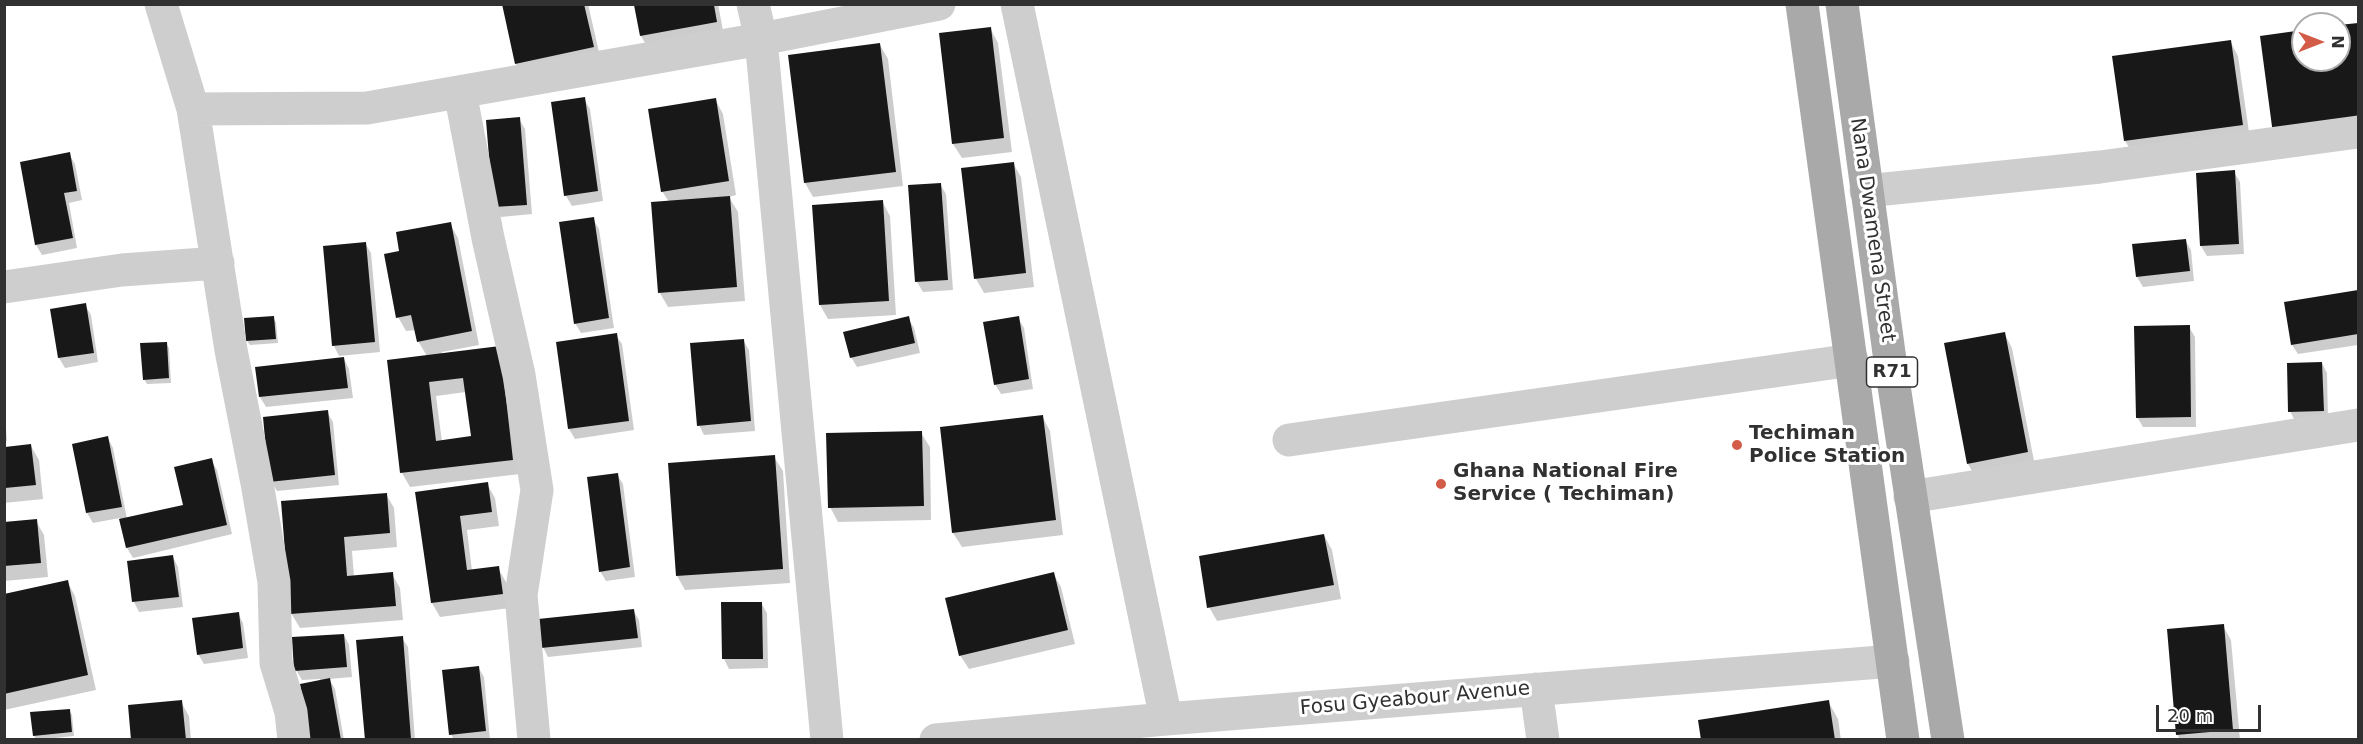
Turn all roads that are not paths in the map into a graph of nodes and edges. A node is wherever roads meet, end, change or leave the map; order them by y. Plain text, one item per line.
1 (161, 4) edge
2 (753, 4) edge
3 (939, 4) edge
4 (1017, 4) edge
5 (1802, 4) edge
6 (1842, 4) edge
7 (761, 39) junction
8 (460, 92) junction
9 (193, 109) junction
10 (2358, 132) edge
11 (1866, 191) junction
12 (218, 263) junction
13 (4, 287) edge
14 (1852, 360) junction
15 (2358, 425) edge
16 (1289, 440) dead end
17 (1910, 497) junction
18 (1893, 661) junction
19 (1536, 689) junction
20 (1166, 719) junction
21 (294, 740) edge
22 (534, 740) edge
23 (827, 740) edge
24 (936, 740) edge
25 (1543, 740) edge
26 (1904, 740) edge
27 (1948, 740) edge

1 - 9 street
2 - 7 street
3 - 7 street
4 - 20 street
5 - 14 main road, Nana Dwamena Street / R71
6 - 11 main road, Nana Dwamena Street / R71
7 - 8 street
7 - 23 street
8 - 9 street
8 - 22 street
9 - 12 street
10 - 11 street
11 - 17 main road, Nana Dwamena Street / R71
12 - 13 street
12 - 21 street
14 - 16 street
14 - 18 main road, Nana Dwamena Street / R71
15 - 17 street
17 - 27 main road, Nana Dwamena Street / R71
18 - 19 street, Fosu Gyeabour Avenue
18 - 26 main road, Nana Dwamena Street / R71
19 - 20 street, Fosu Gyeabour Avenue
19 - 25 street
20 - 24 street, Fosu Gyeabour Avenue

